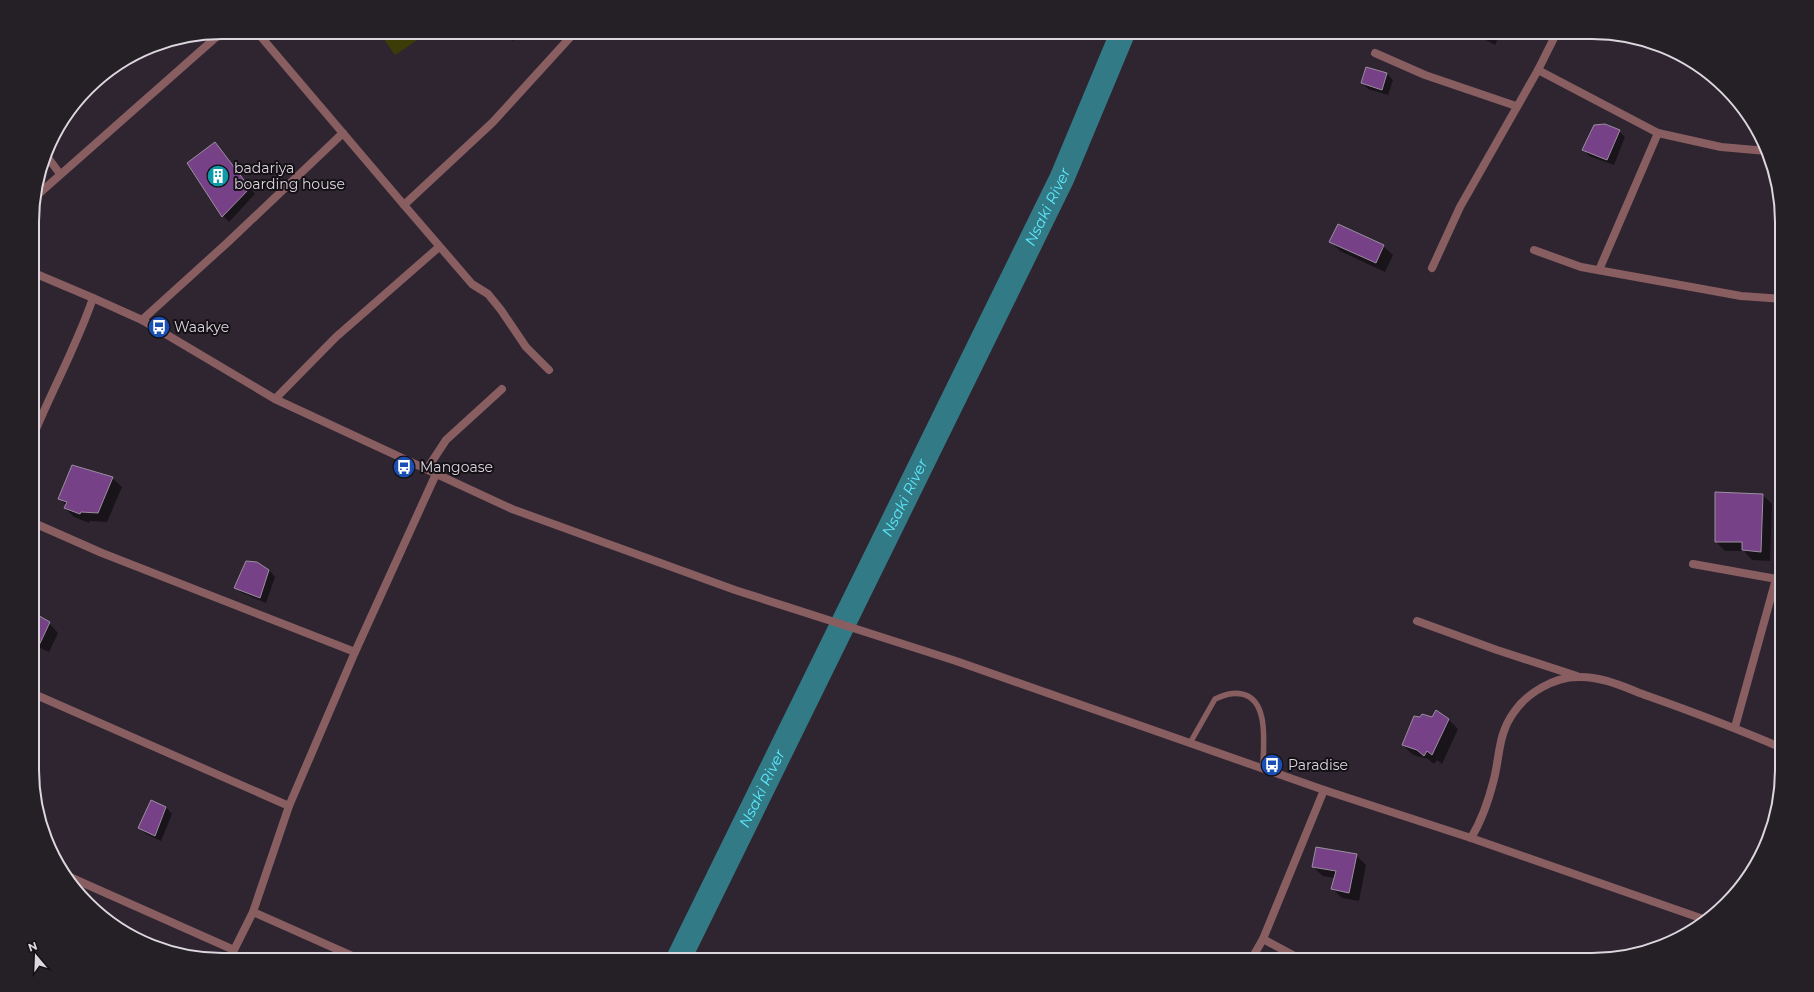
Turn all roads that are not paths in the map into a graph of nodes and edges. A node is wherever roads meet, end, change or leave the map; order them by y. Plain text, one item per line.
1 (214, 39) edge
2 (263, 39) edge
3 (569, 39) edge
4 (1554, 39) edge
5 (1375, 53) dead end
6 (1538, 70) junction
7 (1516, 106) junction
8 (343, 133) junction
9 (1658, 133) junction
10 (1760, 150) edge
11 (50, 160) edge
12 (60, 174) junction
13 (42, 190) edge
14 (404, 205) junction
15 (439, 247) junction
16 (1534, 250) dead end
17 (1432, 268) dead end
18 (1599, 270) junction
19 (39, 275) edge
20 (94, 298) junction
21 (1775, 299) edge
22 (142, 320) junction
23 (549, 370) dead end
24 (502, 390) dead end
25 (275, 399) junction
26 (39, 422) edge
27 (427, 469) junction
28 (436, 474) junction
29 (39, 525) edge
30 (1694, 564) dead end
31 (1775, 579) edge
32 (1775, 593) edge
33 (1417, 621) dead end
34 (355, 652) junction
35 (1578, 677) junction
36 (39, 696) edge
37 (1735, 727) junction
38 (1190, 743) junction
39 (1775, 745) edge
40 (1263, 768) junction
41 (1324, 790) junction
42 (290, 806) junction
43 (1471, 838) junction
44 (76, 880) edge
45 (253, 912) junction
46 (1699, 918) edge
47 (1263, 939) junction
48 (234, 950) junction
49 (232, 953) edge
50 (345, 953) edge
51 (1255, 953) edge
52 (1289, 953) edge

1 - 12 street
2 - 8 street
3 - 14 street
4 - 6 street
5 - 7 street
6 - 7 street
6 - 9 street
7 - 17 street
8 - 14 street
8 - 22 street
9 - 10 street
9 - 18 street
11 - 12 street
12 - 13 street
14 - 15 street
15 - 23 street
15 - 25 street
16 - 18 street
18 - 21 street
19 - 20 street
20 - 22 street
20 - 26 street
22 - 25 street
24 - 27 street
25 - 27 street
27 - 28 street
28 - 34 street
28 - 38 street
29 - 34 street
30 - 31 street
32 - 37 street
33 - 35 street
34 - 42 street
35 - 37 street
35 - 43 street
36 - 42 street
37 - 39 street
38 - 40 street
38 - 40 lane
40 - 41 street
41 - 43 street
41 - 47 street
42 - 45 street
43 - 46 street
44 - 48 street
45 - 48 street
45 - 50 street
47 - 51 street
47 - 52 street
48 - 49 street

